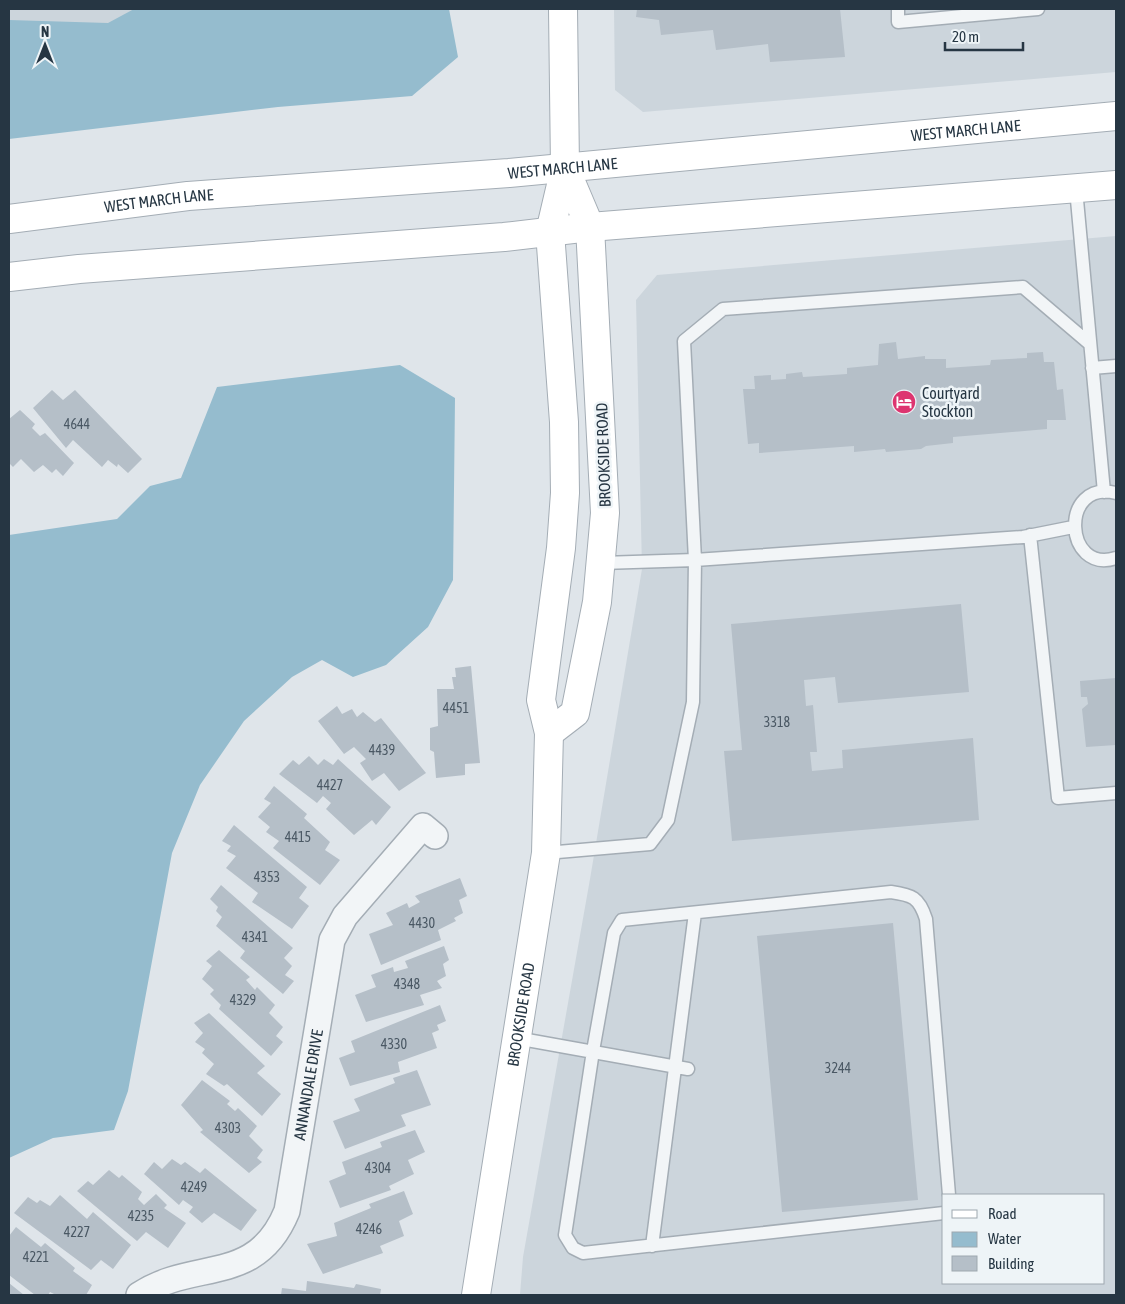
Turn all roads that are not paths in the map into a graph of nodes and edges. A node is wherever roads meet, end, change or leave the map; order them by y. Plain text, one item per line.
1 (563, 9) edge
2 (898, 9) edge
3 (1038, 9) edge
4 (1116, 116) edge
5 (566, 168) junction
6 (1116, 185) edge
7 (1076, 189) junction
8 (9, 219) edge
9 (590, 227) junction
10 (550, 232) junction
11 (9, 277) edge
12 (1090, 344) junction
13 (1116, 366) edge
14 (1092, 368) junction
15 (1110, 493) edge
16 (1073, 527) junction
17 (1030, 535) junction
18 (1116, 558) edge
19 (694, 560) junction
20 (602, 564) junction
21 (549, 732) junction
22 (1116, 793) edge
23 (435, 836) dead end
24 (546, 853) junction
25 (695, 913) junction
26 (516, 1038) junction
27 (592, 1051) junction
28 (675, 1066) junction
29 (688, 1068) dead end
30 (949, 1194) edge
31 (942, 1213) edge
32 (652, 1246) junction
33 (139, 1295) edge
34 (476, 1295) edge

1 - 5 main road, BROOKSIDE ROAD
2 - 3 lane
4 - 5 main road, WEST MARCH LANE
5 - 8 main road, WEST MARCH LANE
5 - 9 main road, BROOKSIDE ROAD
5 - 10 main road, BROOKSIDE ROAD
6 - 7 main road
7 - 9 main road
7 - 12 lane
9 - 10 main road
9 - 20 main road, BROOKSIDE ROAD
10 - 11 main road
10 - 21 main road, BROOKSIDE ROAD
12 - 14 lane
12 - 19 lane
13 - 14 lane
14 - 15 lane
15 - 16 lane
16 - 17 lane
16 - 18 lane
17 - 19 lane
17 - 22 lane
19 - 20 lane
19 - 24 lane
20 - 21 main road, BROOKSIDE ROAD
21 - 24 main road, BROOKSIDE ROAD
23 - 33 street, ANNANDALE DRIVE
24 - 26 main road, BROOKSIDE ROAD
25 - 27 lane
25 - 28 lane
25 - 30 lane
26 - 27 lane
26 - 34 main road, BROOKSIDE ROAD
27 - 28 lane
27 - 32 lane
28 - 29 lane
28 - 32 lane
31 - 32 lane

